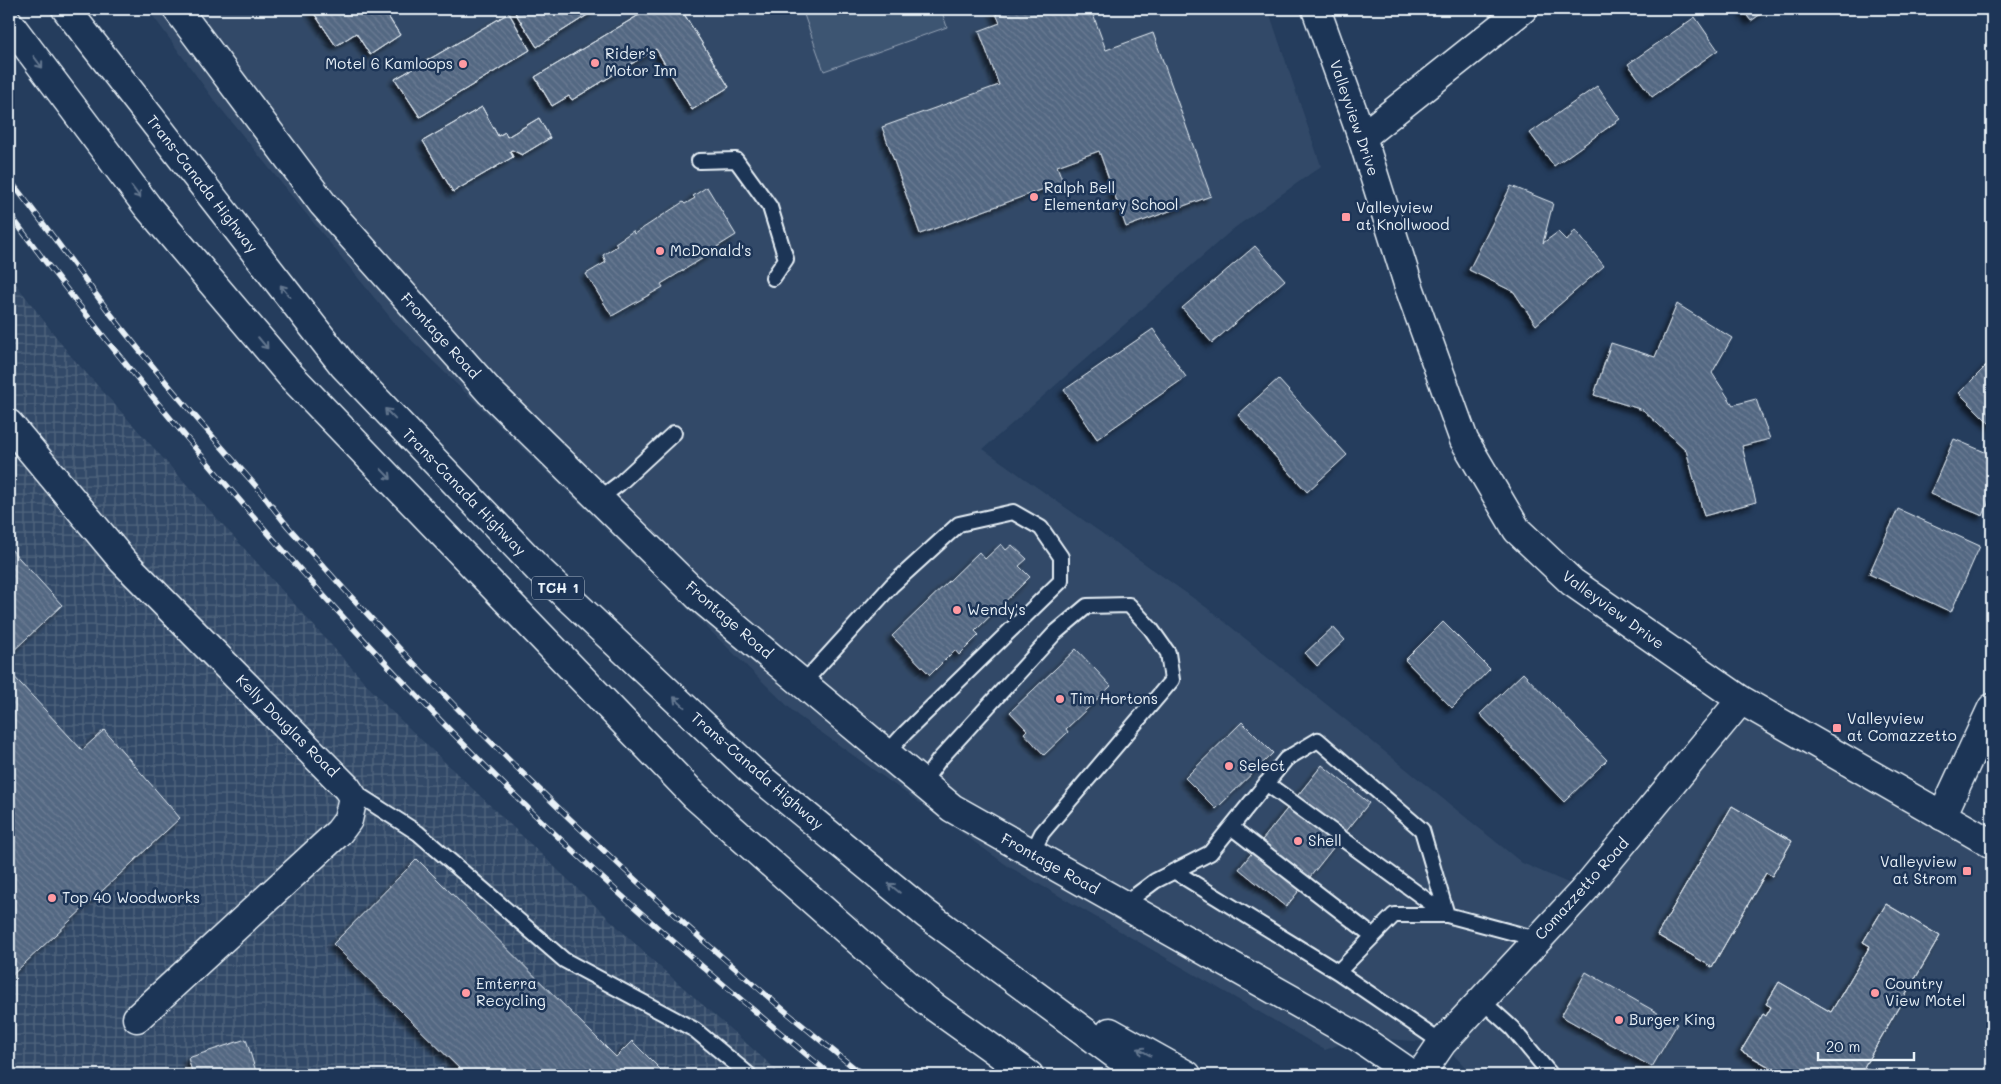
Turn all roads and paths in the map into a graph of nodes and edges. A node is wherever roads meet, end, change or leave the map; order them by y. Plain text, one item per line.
1 (66, 9) edge
2 (177, 9) edge
3 (1316, 9) edge
4 (1524, 9) edge
5 (9, 23) edge
6 (1362, 137) junction
7 (699, 161) dead end
8 (772, 278) dead end
9 (9, 424) edge
10 (674, 433) dead end
11 (599, 499) junction
12 (803, 683) junction
13 (1741, 700) junction
14 (1992, 708) edge
15 (886, 754) junction
16 (1266, 783) junction
17 (922, 784) junction
18 (347, 788) junction
19 (1942, 816) junction
20 (1231, 827) junction
21 (1992, 844) edge
22 (1032, 853) junction
23 (1174, 871) junction
24 (1123, 905) junction
25 (926, 914) junction
26 (1447, 915) junction
27 (1373, 936) junction
28 (1537, 939) junction
29 (1338, 972) junction
30 (1481, 1000) junction
31 (137, 1018) dead end
32 (1442, 1043) junction
33 (749, 1075) edge
34 (1029, 1075) edge
35 (1143, 1075) edge
36 (1187, 1075) edge
37 (1413, 1075) edge
38 (1420, 1075) edge
39 (1551, 1075) edge

25 -> 1 main road, Trans-Canada Highway / TCH 1
2 - 11 main road, Frontage Road
3 - 6 main road, Valleyview Drive
4 - 6 main road
5 -> 34 main road, TCH 1
6 - 13 main road, Valleyview Drive
7 - 8 lane
9 - 18 main road, Kelly Douglas Road
10 - 11 lane
11 - 12 main road, Frontage Road
12 - 15 main road, Frontage Road
12 - 15 lane
13 - 19 main road, Valleyview Drive
13 - 28 main road, Comazzetto Road
14 - 19 main road
15 - 17 main road, Frontage Road
16 - 20 lane
16 - 26 lane
16 - 26 lane
17 - 22 main road, Frontage Road
17 - 22 lane
18 - 31 main road, Kelly Douglas Road
18 - 33 lane
19 - 21 main road, Valleyview Drive
20 - 23 lane
20 - 27 lane
22 - 24 main road, Frontage Road
23 - 24 lane
23 - 29 lane
24 - 37 main road, Frontage Road
25 - 35 main road, Trans-Canada Highway / TCH 1
36 -> 25 main road
26 - 27 lane
26 - 28 lane
27 - 29 lane
28 - 30 main road, Comazzetto Road
29 - 32 lane
30 - 32 main road, Comazzetto Road
30 - 39 lane
32 - 38 main road, Comazzetto Road

